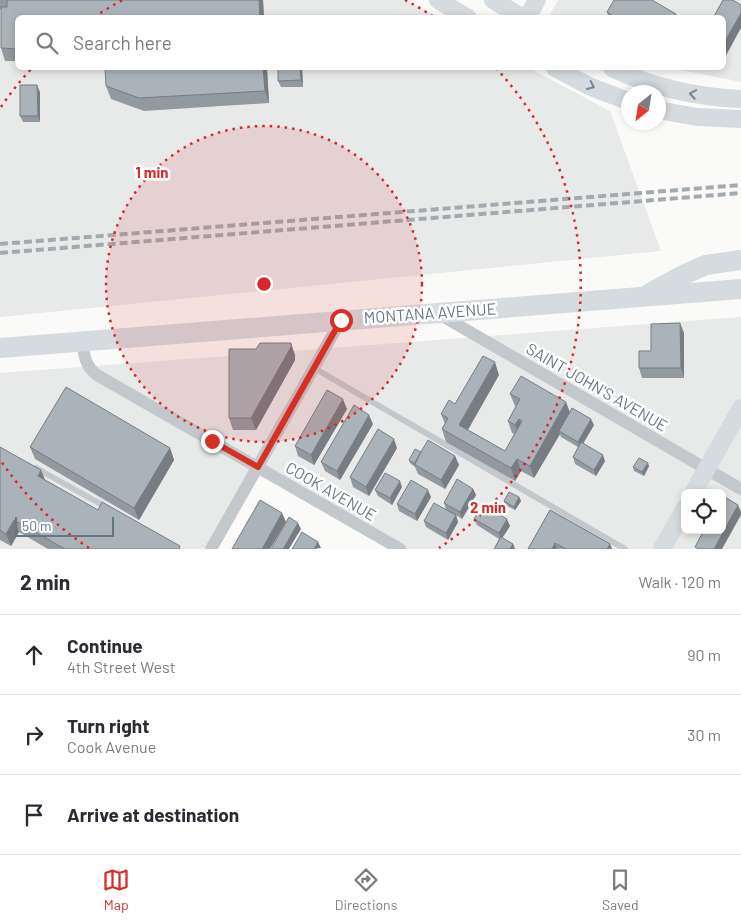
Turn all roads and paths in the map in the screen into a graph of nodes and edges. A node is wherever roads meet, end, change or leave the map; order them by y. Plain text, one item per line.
1 (438, 0) edge
2 (493, 0) edge
3 (537, 0) edge
4 (463, 15) edge
5 (520, 15) edge
6 (527, 15) edge
7 (559, 70) edge
8 (617, 70) edge
9 (621, 98) edge
10 (741, 99) edge
11 (666, 111) edge
12 (741, 119) edge
13 (741, 260) edge
14 (741, 289) edge
15 (634, 298) junction
16 (437, 313) junction
17 (341, 320) junction
18 (82, 341) junction
19 (0, 348) edge
20 (314, 368) junction
21 (741, 408) edge
22 (33, 466) edge
23 (258, 467) junction
24 (707, 469) junction
25 (695, 489) edge
26 (741, 489) edge
27 (116, 513) edge
28 (681, 515) edge
29 (211, 549) edge
30 (400, 549) edge
31 (625, 549) edge
32 (662, 549) edge

1 - 4 main road
2 - 5 main road
3 - 6 main road
7 -> 9 main road
10 -> 8 main road
11 - 12 main road
13 - 15 main road
14 - 15 main road, MONTANA AVENUE
15 - 16 main road, MONTANA AVENUE
16 - 17 main road, MONTANA AVENUE
16 - 24 street, SAINT JOHN'S AVENUE
17 - 18 main road, MONTANA AVENUE
17 - 20 street
18 - 19 main road, MONTANA AVENUE
18 - 23 street, COOK AVENUE
20 - 23 street
20 - 31 lane
21 - 24 main road
22 - 27 lane
23 - 29 street
23 - 30 street, COOK AVENUE
24 - 25 main road
24 - 26 street, SAINT JOHN'S AVENUE
28 - 32 main road

